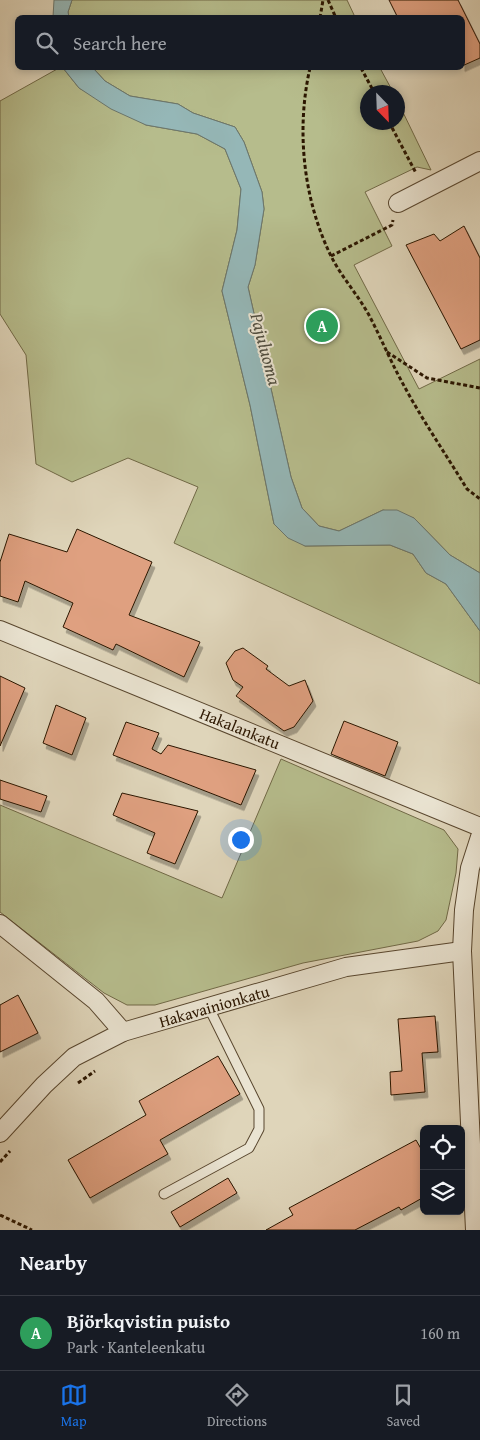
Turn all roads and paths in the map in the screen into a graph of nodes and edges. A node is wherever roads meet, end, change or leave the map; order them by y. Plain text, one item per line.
1 (323, 0) edge
2 (328, 0) edge
3 (320, 15) edge
4 (335, 15) edge
5 (310, 70) edge
6 (363, 70) edge
7 (370, 85) edge
8 (393, 130) edge
9 (480, 161) edge
10 (425, 189) junction
11 (398, 203) joint
12 (331, 256) junction
13 (386, 351) junction
14 (480, 388) edge
15 (480, 499) edge
16 (0, 630) edge
17 (480, 827) edge
18 (480, 837) edge
19 (0, 924) edge
20 (462, 951) junction
21 (209, 1008) junction
22 (123, 1032) junction
23 (0, 1133) edge
24 (164, 1194) dead end
25 (0, 1215) edge
26 (32, 1230) edge
27 (475, 1230) edge

1 - 3 path
2 - 4 path
5 - 12 path
6 - 7 path
8 - 10 path
9 - 10 street
10 - 11 street
11 - 12 path
12 - 13 path
13 - 14 path
13 - 15 path
16 - 17 street, Hakalankatu
18 - 20 street
19 - 22 street
20 - 21 street, Hakavainionkatu
20 - 27 street
21 - 22 street, Hakavainionkatu
21 - 24 lane
22 - 23 street, Hakavainionkatu
25 - 26 path

